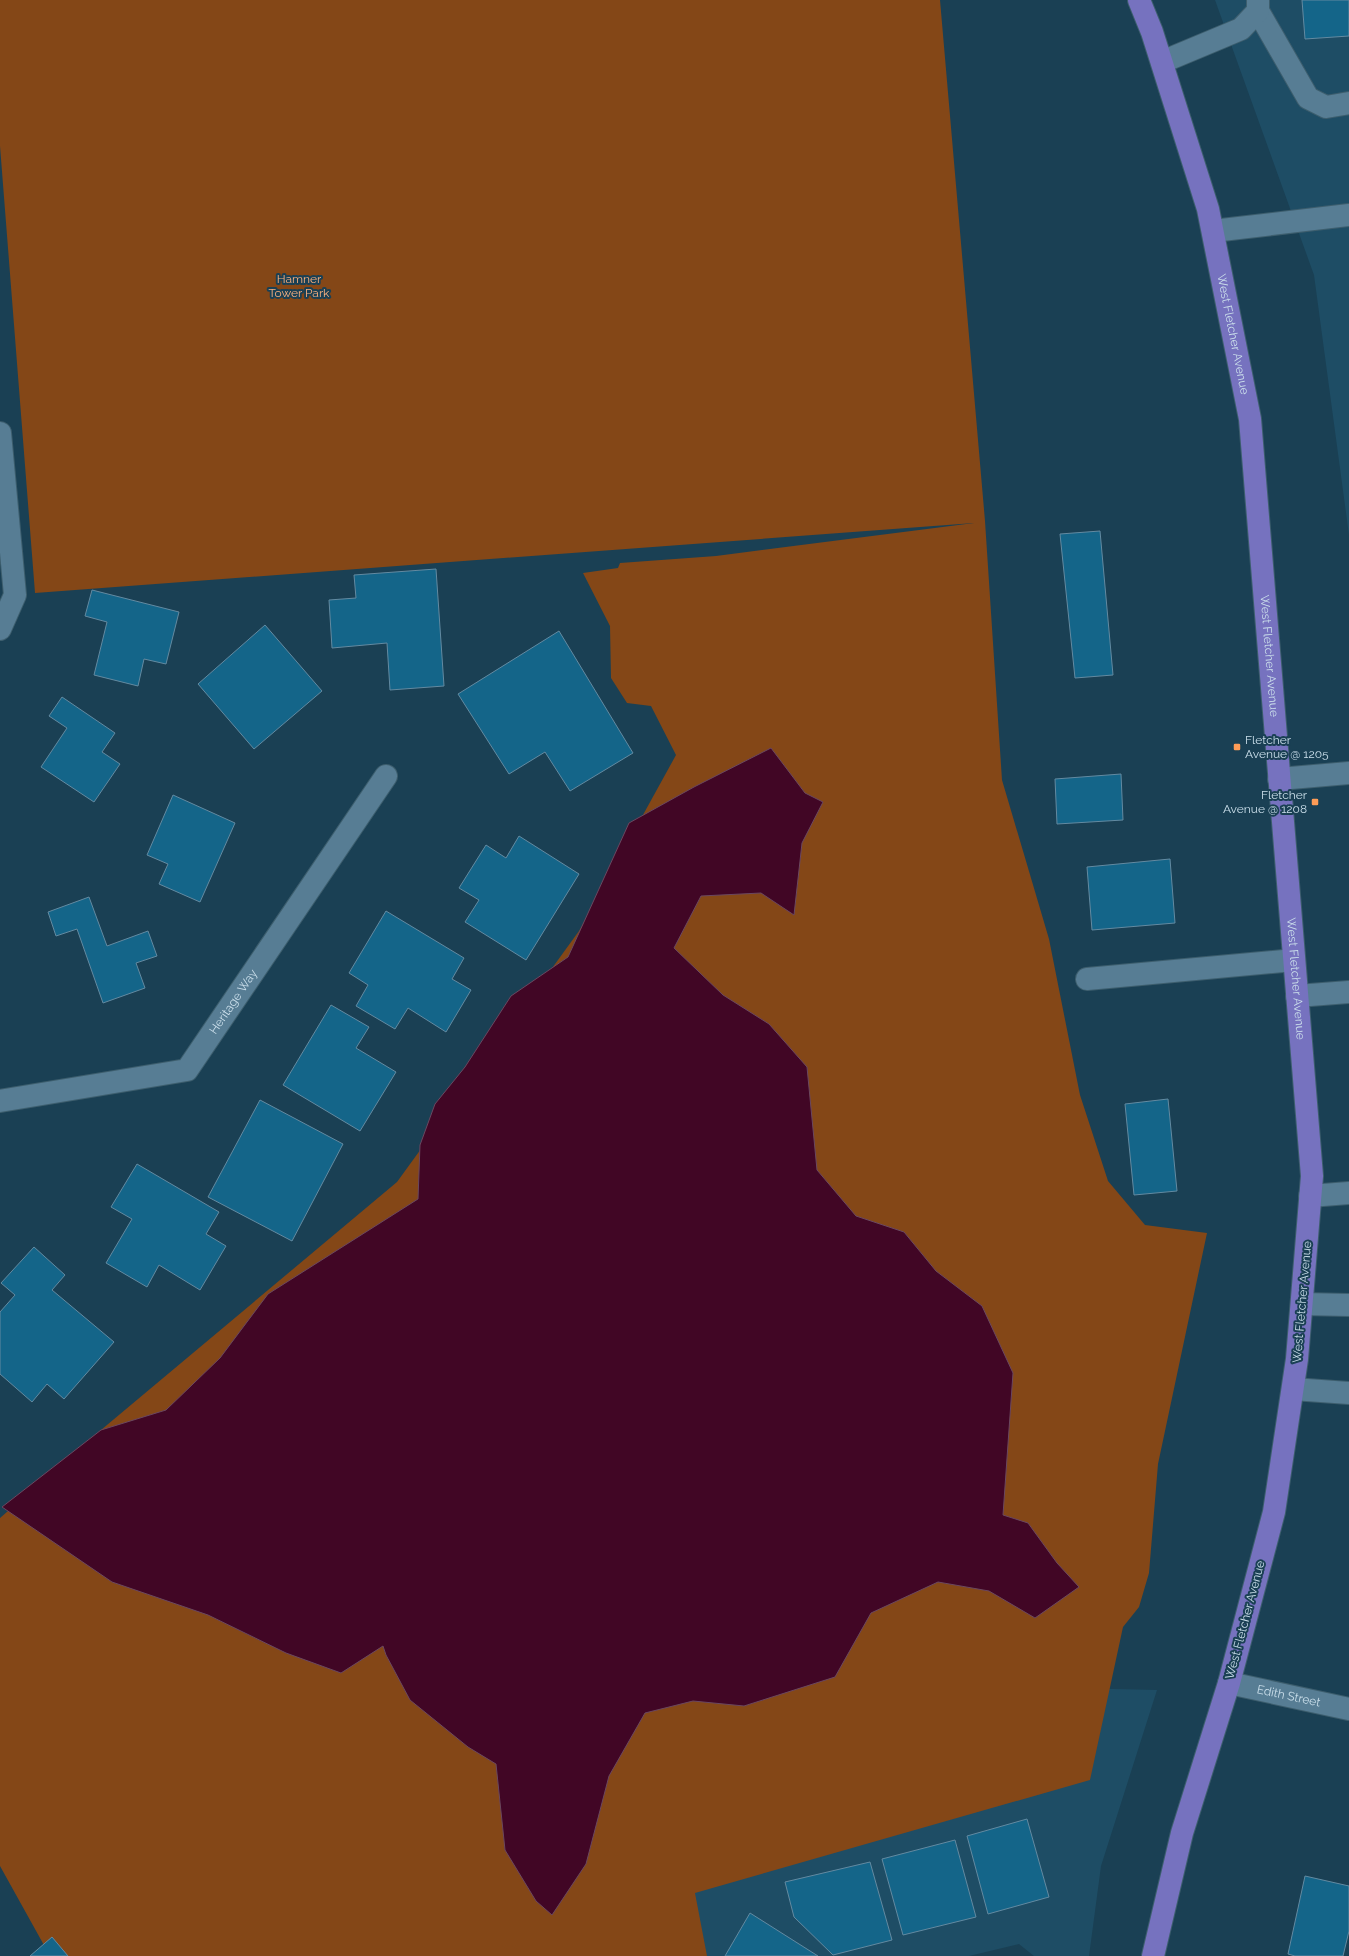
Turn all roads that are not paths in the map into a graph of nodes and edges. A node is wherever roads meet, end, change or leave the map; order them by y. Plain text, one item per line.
1 (1139, 0) edge
2 (1258, 6) edge
3 (1162, 62) junction
4 (1349, 103) edge
5 (1349, 215) edge
6 (1213, 231) junction
7 (0, 433) edge
8 (0, 629) edge
9 (1349, 773) edge
10 (386, 776) dead end
11 (1279, 779) junction
12 (1294, 960) junction
13 (1088, 979) dead end
14 (1349, 992) edge
15 (1297, 996) junction
16 (0, 1101) edge
17 (1349, 1193) edge
18 (1310, 1196) junction
19 (1302, 1304) junction
20 (1349, 1305) edge
21 (1293, 1389) junction
22 (1349, 1393) edge
23 (1229, 1682) junction
24 (1349, 1709) edge
25 (1153, 1956) edge

1 - 3 main road, West Fletcher Avenue
2 - 3 street
2 - 4 street
3 - 6 main road, West Fletcher Avenue
5 - 6 street
6 - 11 main road, West Fletcher Avenue
7 - 8 street
9 - 11 street
10 - 16 street, Heritage Way
11 - 12 main road, West Fletcher Avenue
12 - 13 street
12 - 15 main road, West Fletcher Avenue
14 - 15 street
15 - 18 main road, West Fletcher Avenue
17 - 18 street
18 - 19 main road, West Fletcher Avenue
19 - 20 street
19 - 21 main road, West Fletcher Avenue
21 - 22 street
21 - 23 main road, West Fletcher Avenue
23 - 24 street, Edith Street
23 - 25 main road, West Fletcher Avenue

